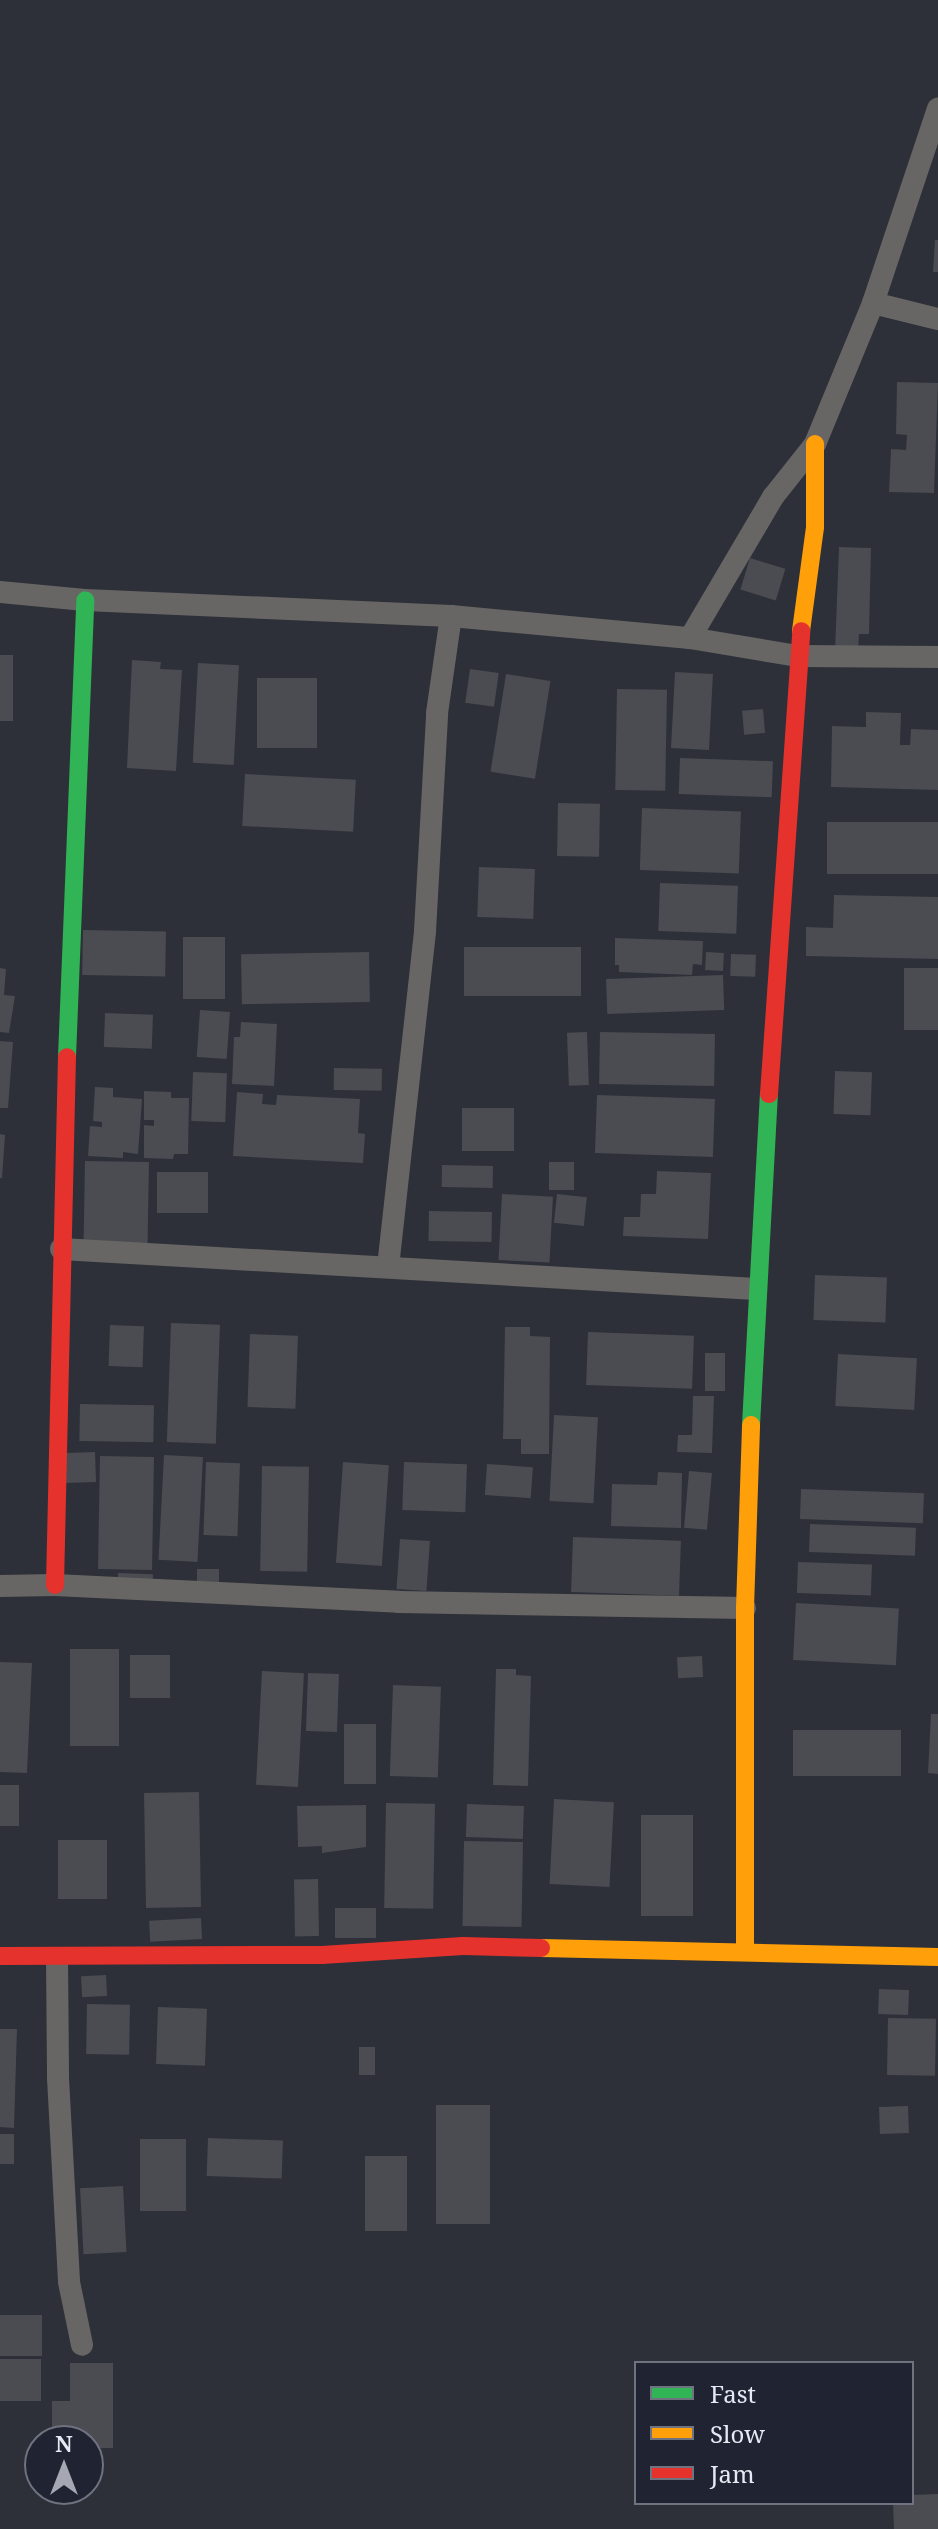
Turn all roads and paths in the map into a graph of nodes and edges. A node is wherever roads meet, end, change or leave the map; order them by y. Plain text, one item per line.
1 (938, 109) edge
2 (873, 303) junction
3 (938, 319) edge
4 (815, 444) junction
5 (0, 592) edge
6 (85, 600) junction
7 (451, 616) junction
8 (690, 638) junction
9 (798, 656) junction
10 (938, 657) edge
11 (61, 1249) junction
12 (388, 1267) junction
13 (756, 1289) junction
14 (55, 1585) junction
15 (0, 1586) edge
16 (745, 1608) junction
17 (745, 1952) junction
18 (0, 1956) edge
19 (938, 1957) edge
20 (57, 1958) junction
21 (82, 2345) dead end

1 - 2 street
2 - 3 street
2 - 4 street
4 - 8 street
4 - 9 street
5 - 6 street
6 - 7 street
6 - 11 street
7 - 8 street
7 - 12 street
8 - 9 street
9 - 10 street
9 - 13 street
11 - 12 street
11 - 14 street
12 - 13 street
13 - 16 street
14 - 15 street
14 - 16 street
16 - 17 street
17 - 19 street
17 - 20 street
18 - 20 street
20 - 21 street

